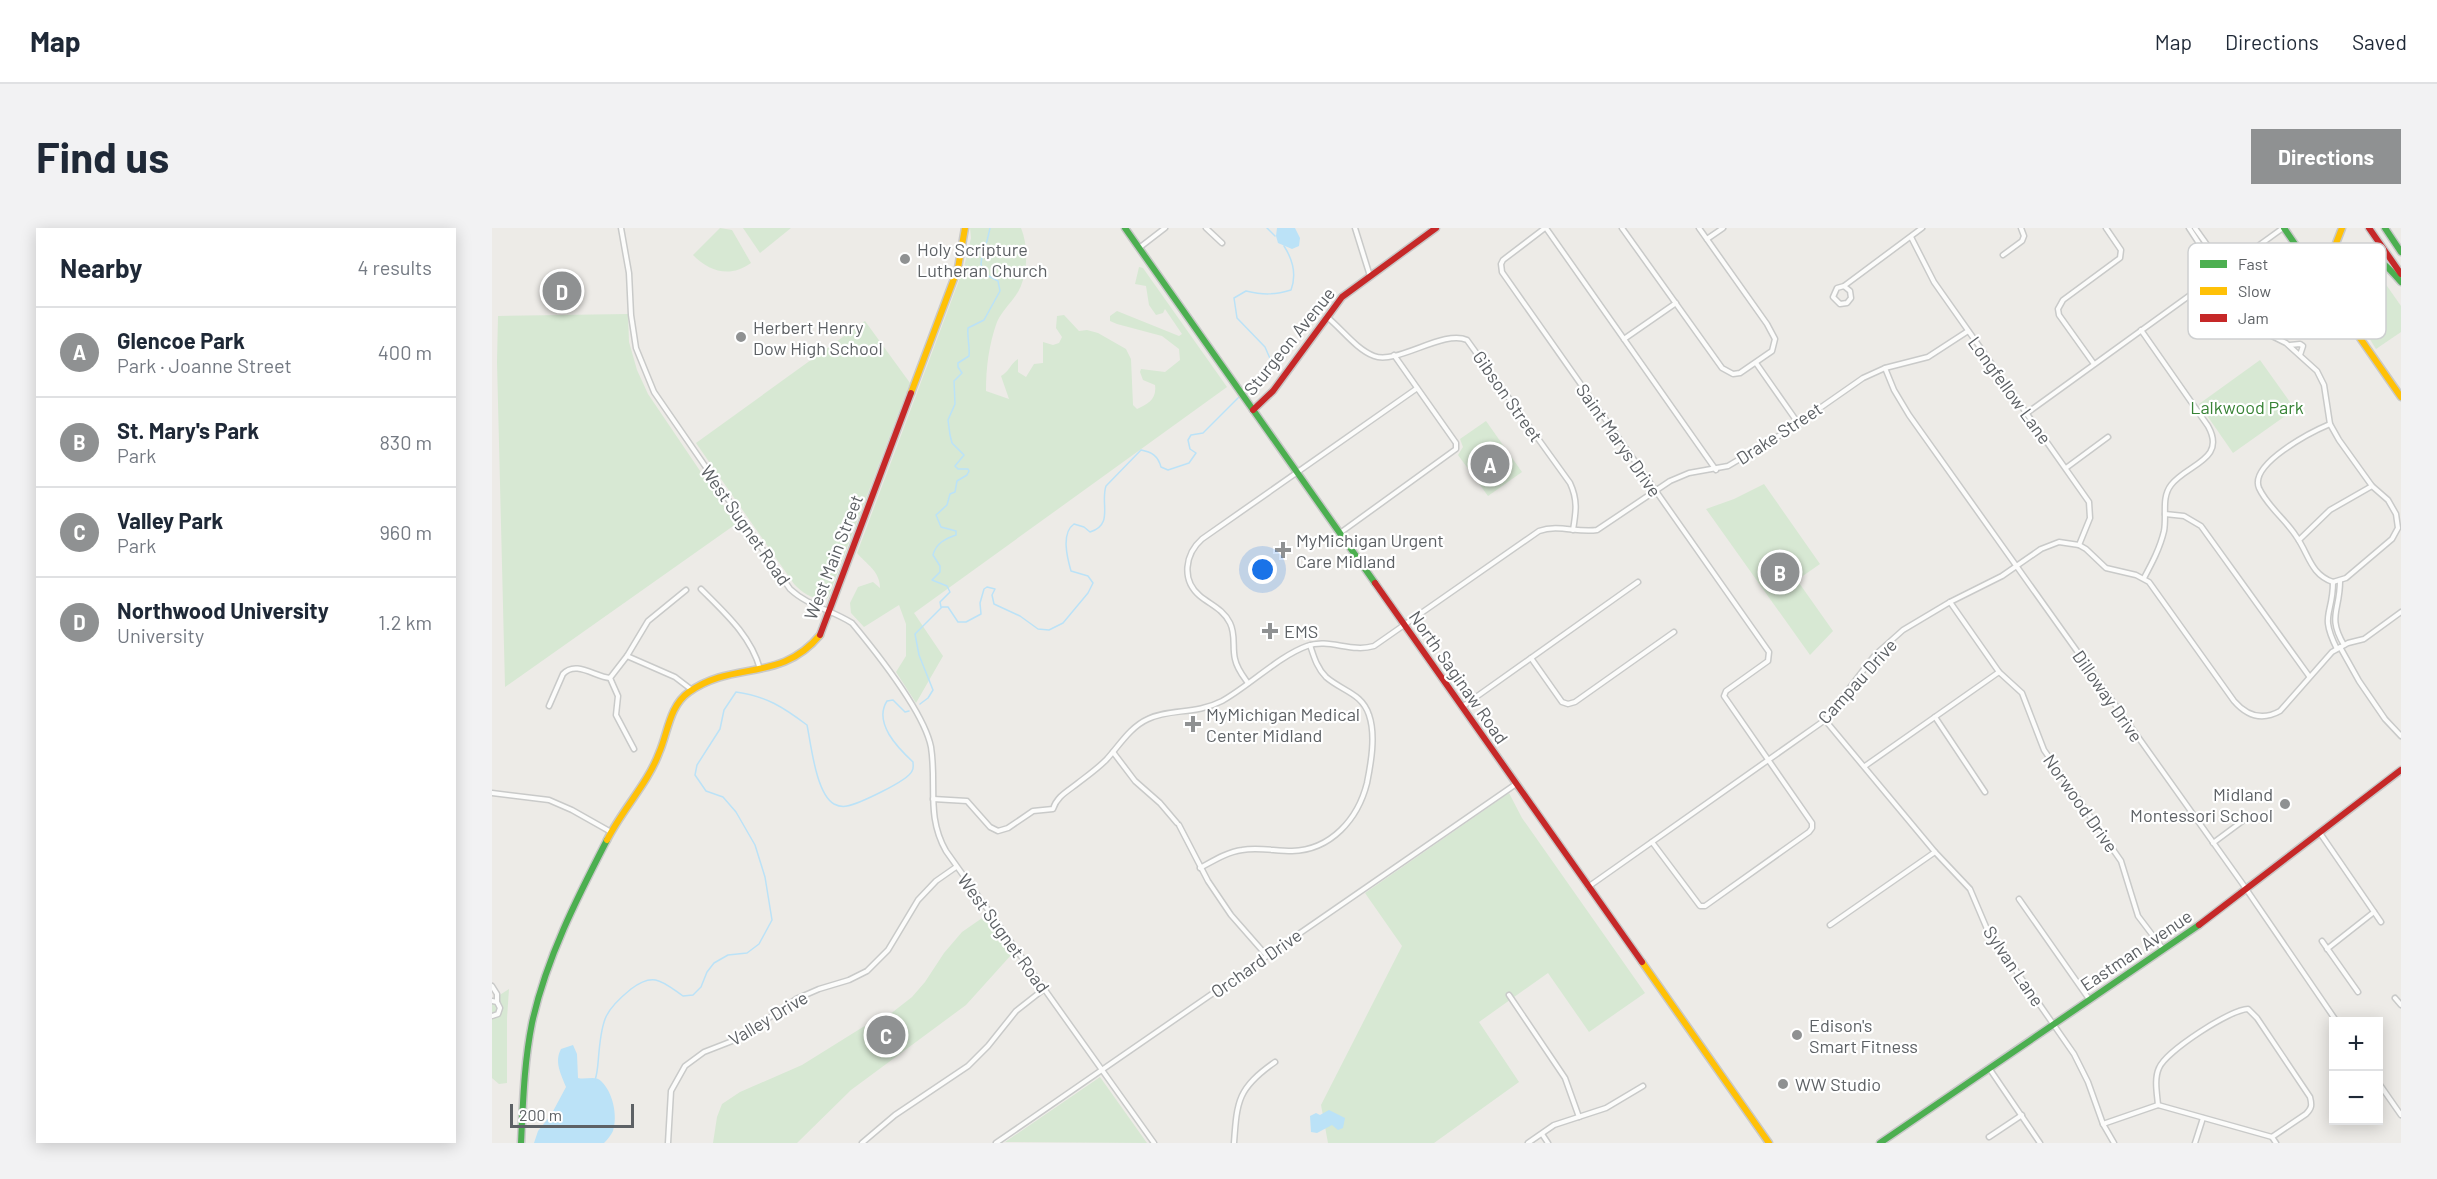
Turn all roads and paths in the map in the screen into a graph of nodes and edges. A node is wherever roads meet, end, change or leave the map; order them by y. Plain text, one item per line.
1 (621, 228) edge
2 (965, 228) edge
3 (1125, 228) edge
4 (1165, 228) edge
5 (1206, 228) edge
6 (1355, 228) edge
7 (1436, 228) edge
8 (1545, 228) edge
9 (1622, 228) edge
10 (1699, 228) edge
11 (1723, 228) edge
12 (1922, 228) edge
13 (2021, 228) edge
14 (2106, 228) edge
15 (2189, 228) edge
16 (2195, 228) edge
17 (2284, 228) edge
18 (2342, 228) edge
19 (2369, 228) edge
20 (2386, 228) edge
21 (1911, 237) junction
22 (1707, 240) junction
23 (1222, 243) dead end
24 (2199, 243) edge
25 (2206, 243) edge
26 (2263, 243) edge
27 (2294, 243) edge
28 (2338, 243) edge
29 (2379, 243) edge
30 (2401, 245) edge
31 (1139, 248) junction
32 (2386, 252) edge
33 (2401, 252) edge
34 (2003, 255) dead end
35 (2386, 263) edge
36 (2401, 274) edge
37 (1370, 276) junction
38 (2401, 282) edge
39 (1844, 286) junction
40 (2188, 296) edge
41 (1676, 303) junction
42 (1327, 317) junction
43 (2141, 330) junction
44 (1968, 331) junction
45 (1624, 339) junction
46 (2277, 339) edge
47 (2361, 339) edge
48 (2290, 346) junction
49 (1394, 355) junction
50 (2300, 355) junction
51 (1756, 363) junction
52 (2094, 364) junction
53 (1886, 368) junction
54 (1416, 389) junction
55 (2401, 397) edge
56 (1253, 410) junction
57 (2027, 412) junction
58 (1798, 423) junction
59 (2330, 424) junction
60 (2108, 437) dead end
61 (2066, 468) junction
62 (1716, 470) junction
63 (1296, 472) junction
64 (2372, 486) junction
65 (1656, 491) junction
66 (2165, 514) junction
67 (1573, 530) junction
68 (1339, 533) junction
69 (2299, 540) junction
70 (2079, 546) junction
71 (2016, 566) junction
72 (2144, 578) junction
73 (2340, 581) junction
74 (1638, 582) dead end
75 (2333, 582) junction
76 (701, 589) dead end
77 (686, 590) dead end
78 (1950, 602) junction
79 (829, 612) junction
80 (2401, 612) edge
81 (1404, 625) junction
82 (1674, 632) dead end
83 (1310, 645) junction
84 (2340, 647) junction
85 (627, 657) junction
86 (1531, 658) junction
87 (760, 670) junction
88 (1999, 672) junction
89 (2309, 676) junction
90 (610, 678) junction
91 (1248, 684) junction
92 (692, 690) junction
93 (549, 706) dead end
94 (1461, 706) junction
95 (1935, 717) junction
96 (1825, 720) junction
97 (2401, 736) edge
98 (634, 749) dead end
99 (1113, 752) junction
100 (1768, 760) junction
101 (1865, 766) junction
102 (2401, 770) edge
103 (1516, 784) junction
104 (1985, 792) dead end
105 (492, 793) edge
106 (933, 799) junction
107 (2248, 817) dead end
108 (610, 832) junction
109 (2320, 833) junction
110 (1652, 842) junction
111 (2213, 843) junction
112 (1935, 852) junction
113 (956, 867) junction
114 (1200, 868) junction
115 (1588, 886) junction
116 (2247, 890) junction
117 (2019, 899) dead end
118 (2374, 912) junction
119 (2381, 922) dead end
120 (1830, 925) dead end
121 (2322, 941) dead end
122 (2164, 949) junction
123 (2327, 949) junction
124 (1267, 956) junction
125 (492, 986) edge
126 (1044, 989) junction
127 (2358, 992) dead end
128 (1509, 995) dead end
129 (2396, 998) dead end
130 (2090, 1000) junction
131 (492, 1001) edge
132 (497, 1002) junction
133 (2401, 1005) edge
134 (492, 1016) edge
135 (2334, 1017) edge
136 (2054, 1024) junction
137 (1275, 1062) dead end
138 (1989, 1068) junction
139 (1102, 1070) junction
140 (1643, 1086) dead end
141 (2383, 1088) edge
142 (2158, 1105) junction
143 (2022, 1115) junction
144 (2401, 1115) edge
145 (1579, 1117) junction
146 (2202, 1118) junction
147 (2103, 1124) junction
148 (1542, 1134) junction
149 (1989, 1137) dead end
150 (2272, 1137) junction
151 (521, 1143) edge
152 (668, 1143) edge
153 (862, 1143) edge
154 (996, 1143) edge
155 (1154, 1143) edge
156 (1234, 1143) edge
157 (1528, 1143) edge
158 (1548, 1143) edge
159 (1769, 1143) edge
160 (1880, 1143) edge
161 (2040, 1143) edge
162 (2114, 1143) edge
163 (2196, 1143) edge
164 (2276, 1143) edge

1 - 79 street, West Sugnet Road
2 - 79 main road, West Main Street
3 - 31 main road, North Saginaw Road
4 - 31 street
5 - 23 street
6 - 37 street
7 - 37 main road, Sturgeon Avenue
8 - 45 street
8 - 65 street, Saint Marys Drive
9 - 41 street
10 - 22 street
11 - 22 street
12 - 21 street
13 - 34 street
14 - 52 street
15 - 24 street
16 - 25 street
17 - 26 street
17 - 27 main road
18 - 28 main road
19 - 29 main road
20 - 30 main road
20 - 33 main road
21 - 39 street
21 - 44 street, Longfellow Lane
22 - 51 street
31 - 56 main road, North Saginaw Road
32 - 36 main road
35 - 38 main road
37 - 42 main road, Sturgeon Avenue
39 - 39 street
40 - 43 street
41 - 45 street
41 - 51 street
42 - 49 street, Gibson Street
42 - 56 main road, Sturgeon Avenue
43 - 52 street
43 - 66 street
44 - 53 street, Drake Street
44 - 57 street, Longfellow Lane
45 - 62 street
46 - 48 street
47 - 55 main road
48 - 50 street
48 - 50 street
49 - 54 street
49 - 67 street, Gibson Street
50 - 59 street
51 - 58 street
52 - 57 street
53 - 58 street, Drake Street
53 - 71 street, Dilloway Drive
54 - 63 street
54 - 68 street
56 - 63 main road, North Saginaw Road
57 - 61 street, Longfellow Lane
58 - 62 street, Drake Street
59 - 64 street
59 - 69 street
60 - 61 street
61 - 70 street, Longfellow Lane
62 - 65 street, Drake Street
63 - 68 main road, North Saginaw Road
63 - 91 street
64 - 69 street
64 - 73 street
65 - 67 street, Drake Street
65 - 100 street, Saint Marys Drive
66 - 72 street
66 - 89 street
67 - 81 street, Drake Street
68 - 81 main road, North Saginaw Road
69 - 75 street
70 - 71 street, Campau Drive
70 - 72 street
71 - 78 street, Campau Drive
71 - 111 street, Dilloway Drive
72 - 89 street
73 - 75 street
73 - 84 street
74 - 86 street
75 - 84 street
76 - 87 street
77 - 85 street
78 - 88 street, Norwood Drive
78 - 96 street, Campau Drive
79 - 87 main road, West Main Street
79 - 106 street, West Sugnet Road
80 - 84 street
81 - 83 street, Drake Street
81 - 94 main road, North Saginaw Road
82 - 86 street
83 - 91 street
83 - 114 street
84 - 89 street
84 - 97 street
85 - 90 street
85 - 92 street
86 - 94 street
87 - 92 main road, West Main Street
88 - 95 street
88 - 122 street, Norwood Drive
90 - 93 street
90 - 98 street
91 - 99 street
92 - 108 main road, West Main Street
94 - 103 main road, North Saginaw Road
95 - 101 street
95 - 104 street
96 - 100 street, Campau Drive
96 - 101 street, Sylvan Lane
99 - 106 street
99 - 114 street
100 - 110 street, Campau Drive
100 - 110 street
101 - 112 street, Sylvan Lane
102 - 109 main road, Eastman Avenue
103 - 115 main road, North Saginaw Road
103 - 124 street, Orchard Drive
105 - 108 street
106 - 113 street, West Sugnet Road
107 - 111 street
108 - 151 main road, West Main Street
109 - 116 main road, Eastman Avenue
109 - 118 street
110 - 115 street, Campau Drive
111 - 116 street, Dilloway Drive
112 - 120 street
112 - 136 street, Sylvan Lane
113 - 126 street, West Sugnet Road
113 - 152 street, Valley Drive
114 - 124 street
115 - 159 main road, North Saginaw Road
116 - 122 main road, Eastman Avenue
116 - 135 street, Dilloway Drive
117 - 130 street
118 - 119 street
118 - 123 street
121 - 123 street
122 - 130 main road, Eastman Avenue
123 - 127 street
124 - 139 street, Orchard Drive
125 - 132 street
126 - 139 street, West Sugnet Road
126 - 153 street
128 - 145 street
129 - 133 street
130 - 136 main road, Eastman Avenue
131 - 132 street
132 - 134 street
136 - 138 main road, Eastman Avenue
136 - 147 street, Sylvan Lane
137 - 156 street
138 - 143 street
138 - 160 main road, Eastman Avenue
139 - 154 street, Orchard Drive
139 - 155 street, West Sugnet Road
140 - 145 street
141 - 144 street
142 - 146 street
142 - 147 street
142 - 150 street
143 - 149 street
143 - 161 street
145 - 148 street
146 - 150 street
146 - 163 street
147 - 162 street, Sylvan Lane
148 - 157 street
148 - 158 street
150 - 164 street

